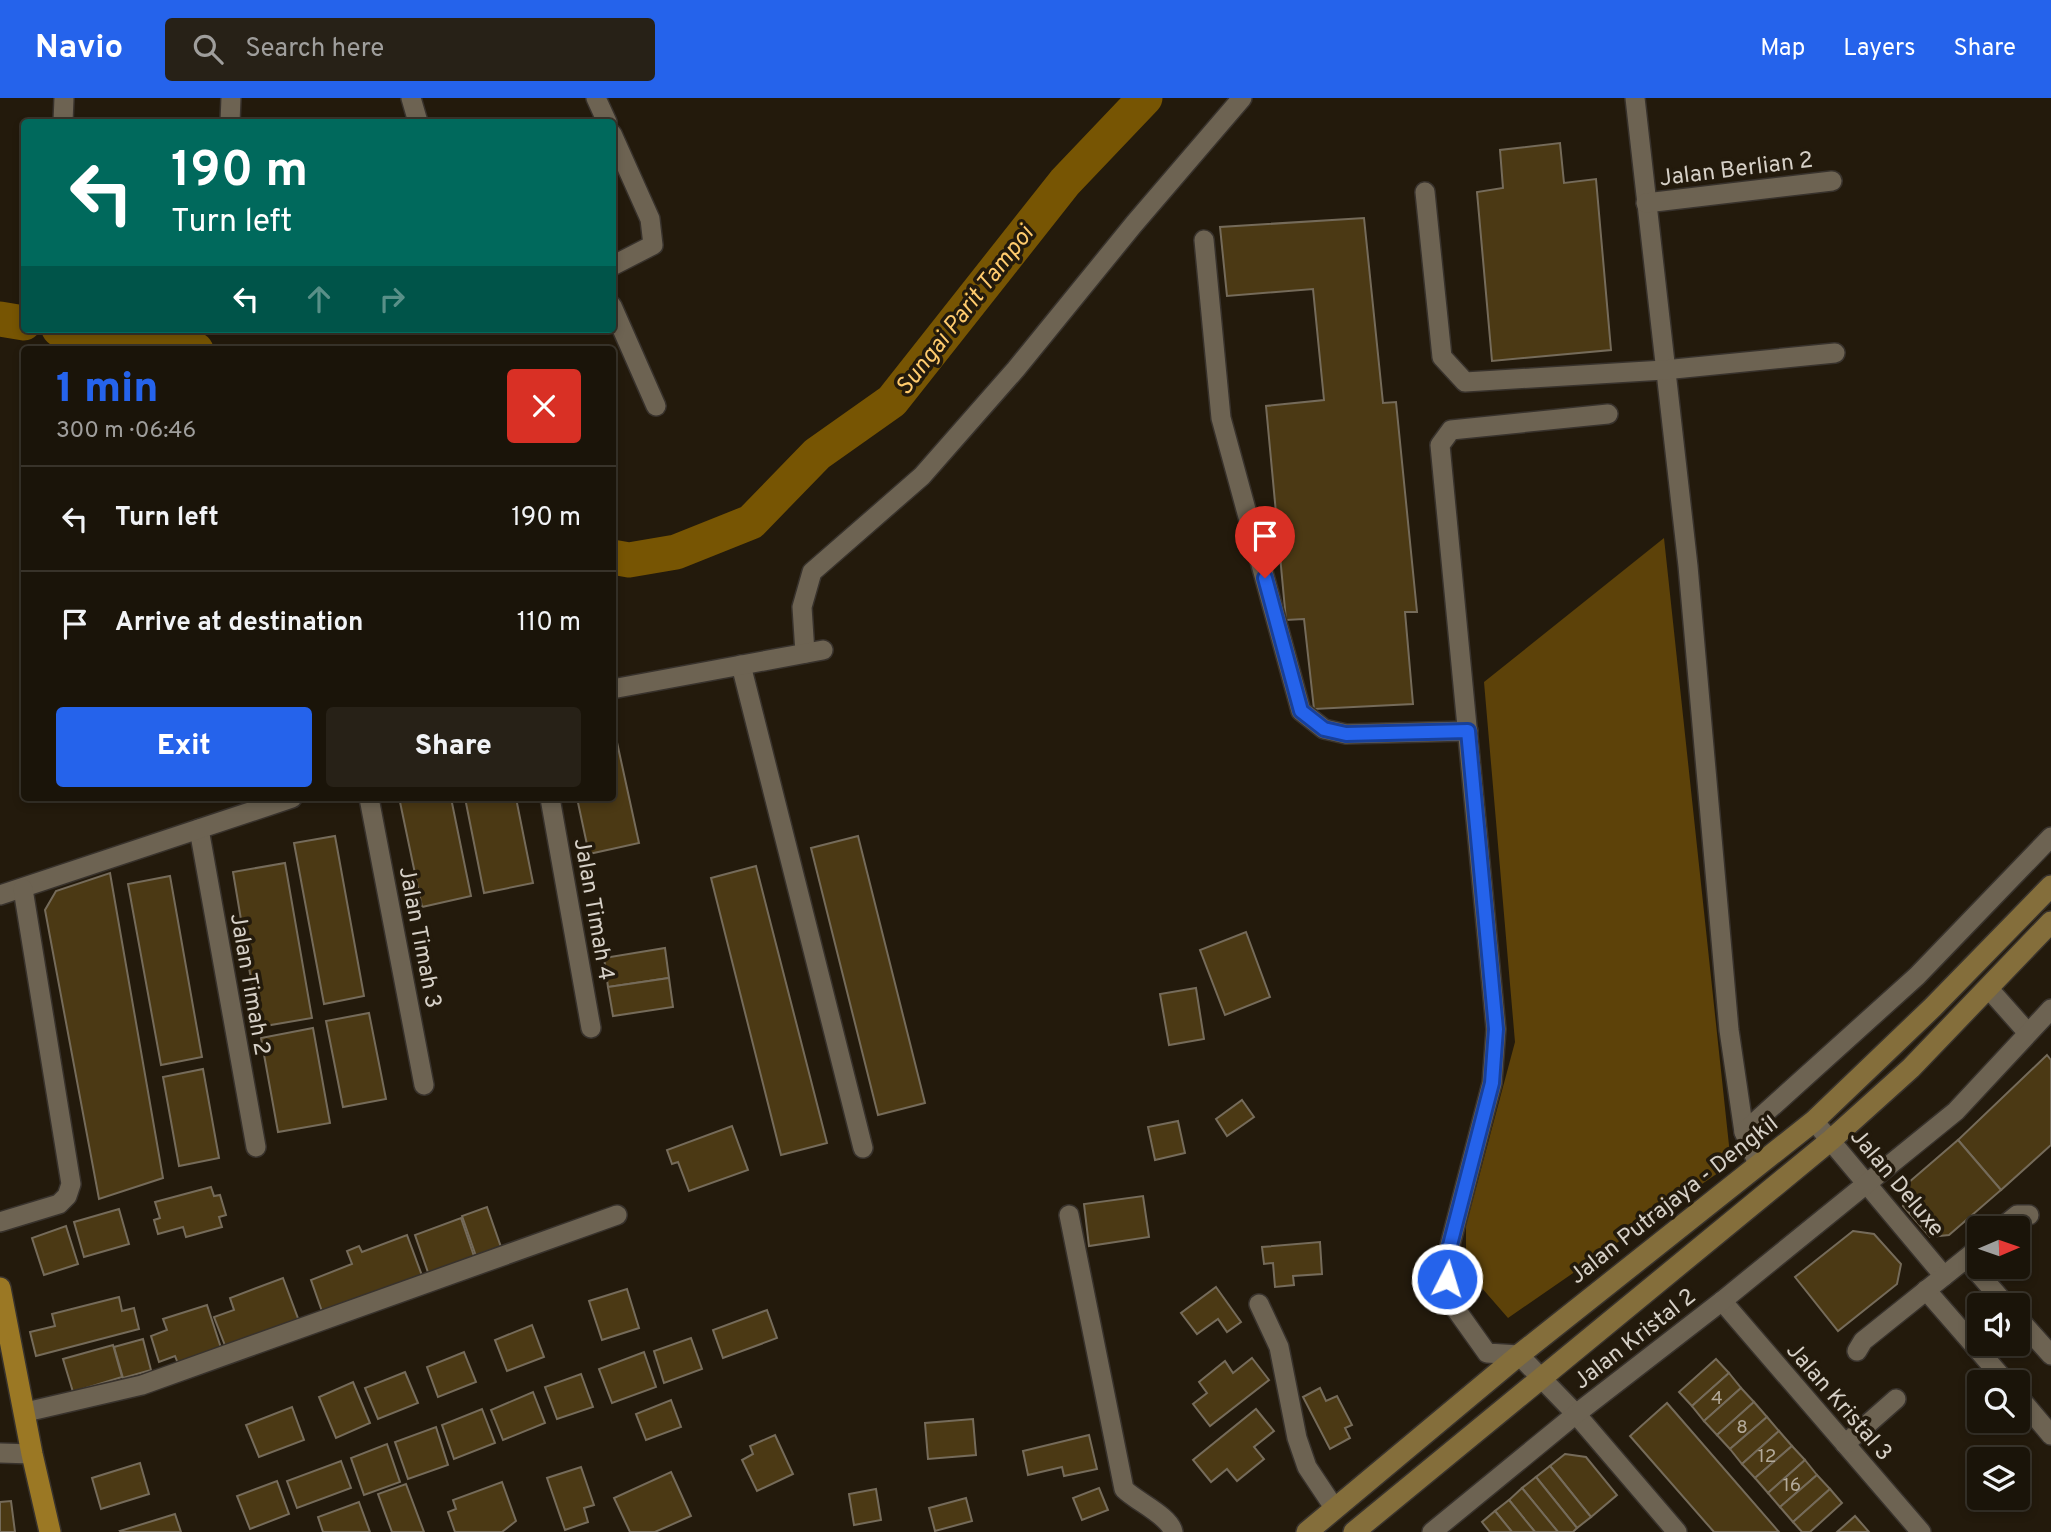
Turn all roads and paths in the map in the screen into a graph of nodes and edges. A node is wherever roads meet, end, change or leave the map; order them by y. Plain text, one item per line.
1 (64, 98) edge
2 (411, 98) edge
3 (596, 98) edge
4 (1242, 98) edge
5 (1635, 98) edge
6 (233, 99) edge
7 (63, 119) edge
8 (230, 119) edge
9 (417, 119) edge
10 (606, 119) edge
11 (616, 143) edge
12 (1832, 181) dead end
13 (1425, 192) dead end
14 (1646, 203) junction
15 (1204, 240) dead end
16 (616, 264) edge
17 (616, 315) edge
18 (1835, 354) dead end
19 (1664, 370) junction
20 (656, 406) dead end
21 (1608, 414) dead end
22 (741, 665) junction
23 (616, 688) edge
24 (1468, 731) junction
25 (283, 801) edge
26 (370, 801) edge
27 (551, 801) edge
28 (199, 830) junction
29 (2051, 837) edge
30 (2051, 886) edge
31 (23, 889) junction
32 (0, 895) edge
33 (2051, 922) edge
34 (1989, 989) junction
35 (2051, 1009) edge
36 (591, 1028) dead end
37 (2028, 1033) junction
38 (424, 1085) dead end
39 (1814, 1121) junction
40 (1744, 1132) junction
41 (1831, 1140) junction
42 (256, 1147) dead end
43 (863, 1147) dead end
44 (1758, 1164) junction
45 (1867, 1184) junction
46 (617, 1215) dead end
47 (1069, 1215) dead end
48 (2016, 1216) edge
49 (2029, 1216) dead end
50 (0, 1222) edge
51 (1967, 1258) edge
52 (1944, 1276) junction
53 (0, 1288) edge
54 (1926, 1290) junction
55 (1723, 1301) junction
56 (1259, 1304) dead end
57 (2030, 1331) edge
58 (1857, 1351) dead end
59 (1519, 1355) junction
60 (2051, 1355) edge
61 (1996, 1370) edge
62 (1540, 1378) junction
63 (1896, 1399) dead end
64 (2030, 1410) edge
65 (26, 1412) junction
66 (1576, 1414) junction
67 (2051, 1435) edge
68 (1845, 1444) junction
69 (0, 1453) edge
70 (32, 1454) junction
71 (1335, 1509) junction
72 (51, 1532) edge
73 (1173, 1532) edge
74 (1307, 1532) edge
75 (1354, 1532) edge
76 (1432, 1532) edge
77 (1677, 1532) edge
78 (1921, 1532) edge

1 - 7 street
2 - 9 street
3 - 10 street
4 - 22 street
5 - 14 street
6 - 8 street
11 - 16 street
12 - 14 street, Jalan Berlian 2
13 - 19 street
14 - 19 street
15 - 24 street
17 - 20 street
18 - 19 street
19 - 40 street
21 - 24 street
22 - 23 street
22 - 43 street
24 - 59 street
25 - 28 street
26 - 38 street, Jalan Timah 3
27 - 36 street, Jalan Timah 4
28 - 31 street
28 - 42 street, Jalan Timah 2
29 - 40 street
30 - 39 main road, Jalan Putrajaya - Dengkil
31 - 32 street
31 - 50 street
33 - 34 main road
34 - 37 street
34 - 41 main road
35 - 37 street, Jalan Kristal 2
37 - 45 street, Jalan Kristal 2
39 - 41 street, Jalan Deluxe
39 - 44 main road, Jalan Putrajaya - Dengkil
40 - 44 street
41 - 45 street, Jalan Deluxe
41 - 62 main road
44 - 59 main road, Jalan Putrajaya - Dengkil
45 - 52 street, Jalan Deluxe
45 - 55 street, Jalan Kristal 2
46 - 65 street
47 - 73 street
48 - 49 street
51 - 52 street
52 - 54 street
53 - 65 main road
54 - 58 street
54 - 61 street
55 - 66 street, Jalan Kristal 2
55 - 68 street, Jalan Kristal 3
56 - 71 street
57 - 60 street
59 - 62 street
59 - 71 main road, Jalan Putrajaya - Dengkil
62 - 66 street
62 - 75 main road
63 - 68 street
64 - 67 street
65 - 70 main road
66 - 76 street, Jalan Kristal 2
66 - 77 street
68 - 78 street, Jalan Kristal 3
69 - 70 street
70 - 72 main road
71 - 74 main road, Jalan Putrajaya - Dengkil

